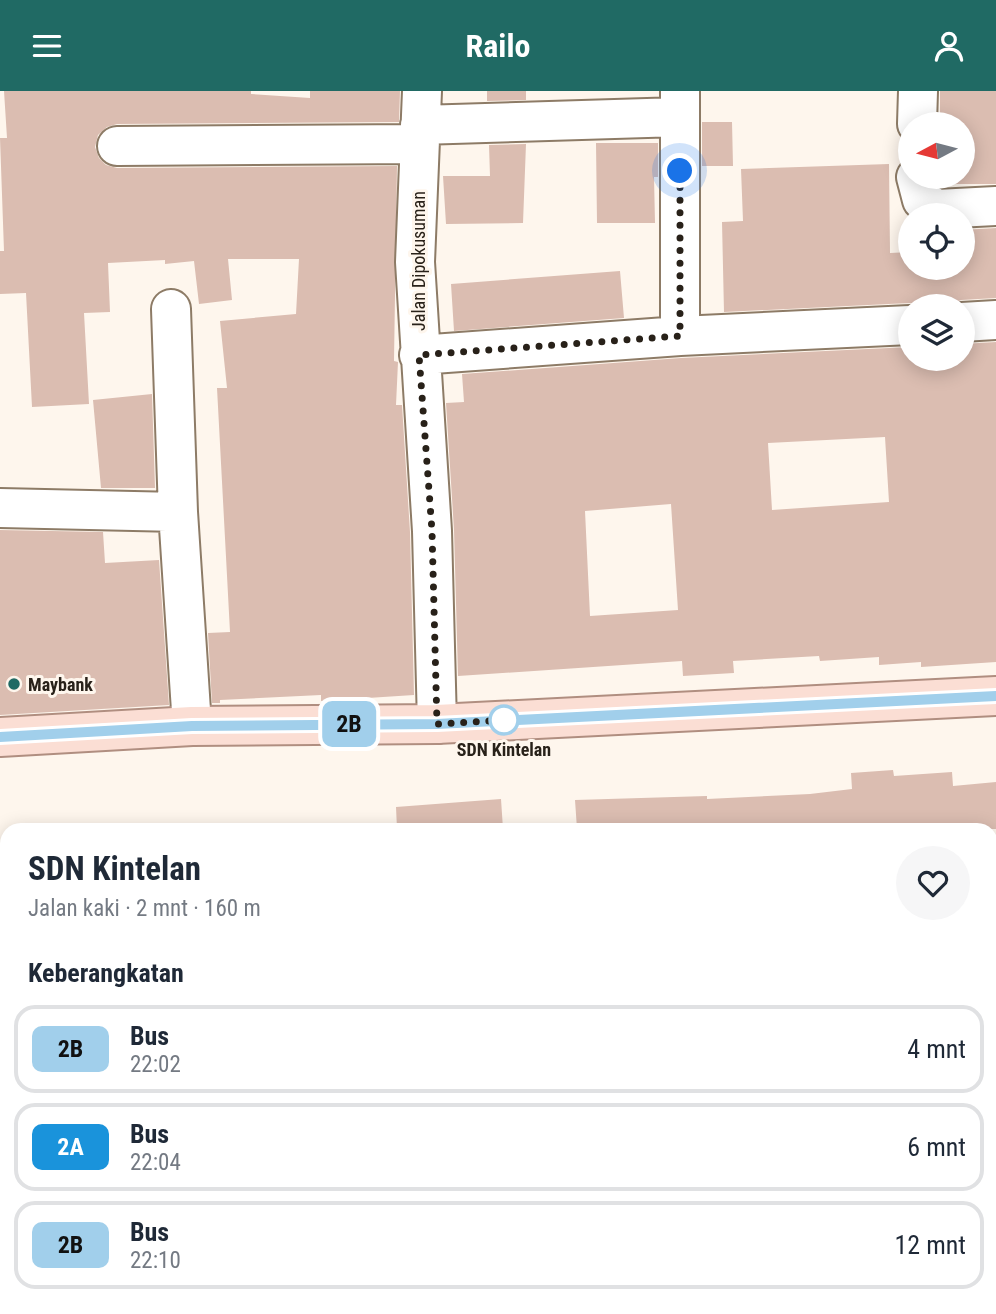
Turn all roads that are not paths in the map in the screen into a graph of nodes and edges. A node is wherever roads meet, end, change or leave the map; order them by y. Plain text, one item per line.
1 (918, 91) edge
2 (680, 104) edge
3 (917, 112) edge
4 (420, 120) edge
5 (117, 146) dead end
6 (919, 189) edge
7 (996, 206) edge
8 (171, 309) dead end
9 (996, 320) edge
10 (975, 321) edge
11 (898, 326) edge
12 (680, 336) junction
13 (419, 355) junction
14 (0, 508) edge
15 (178, 512) junction
16 (996, 696) edge
17 (437, 724) junction
18 (192, 726) junction
19 (0, 737) edge

1 - 3 street
2 - 4 street
2 - 12 street
4 - 5 street
4 - 13 street, Jalan Dipokusuman
6 - 7 street
8 - 15 street
9 - 10 street
11 - 12 street
12 - 13 street
13 - 17 street, Jalan Dipokusuman
14 - 15 street
15 - 18 street
16 - 17 main road
17 - 18 main road
18 - 19 main road

